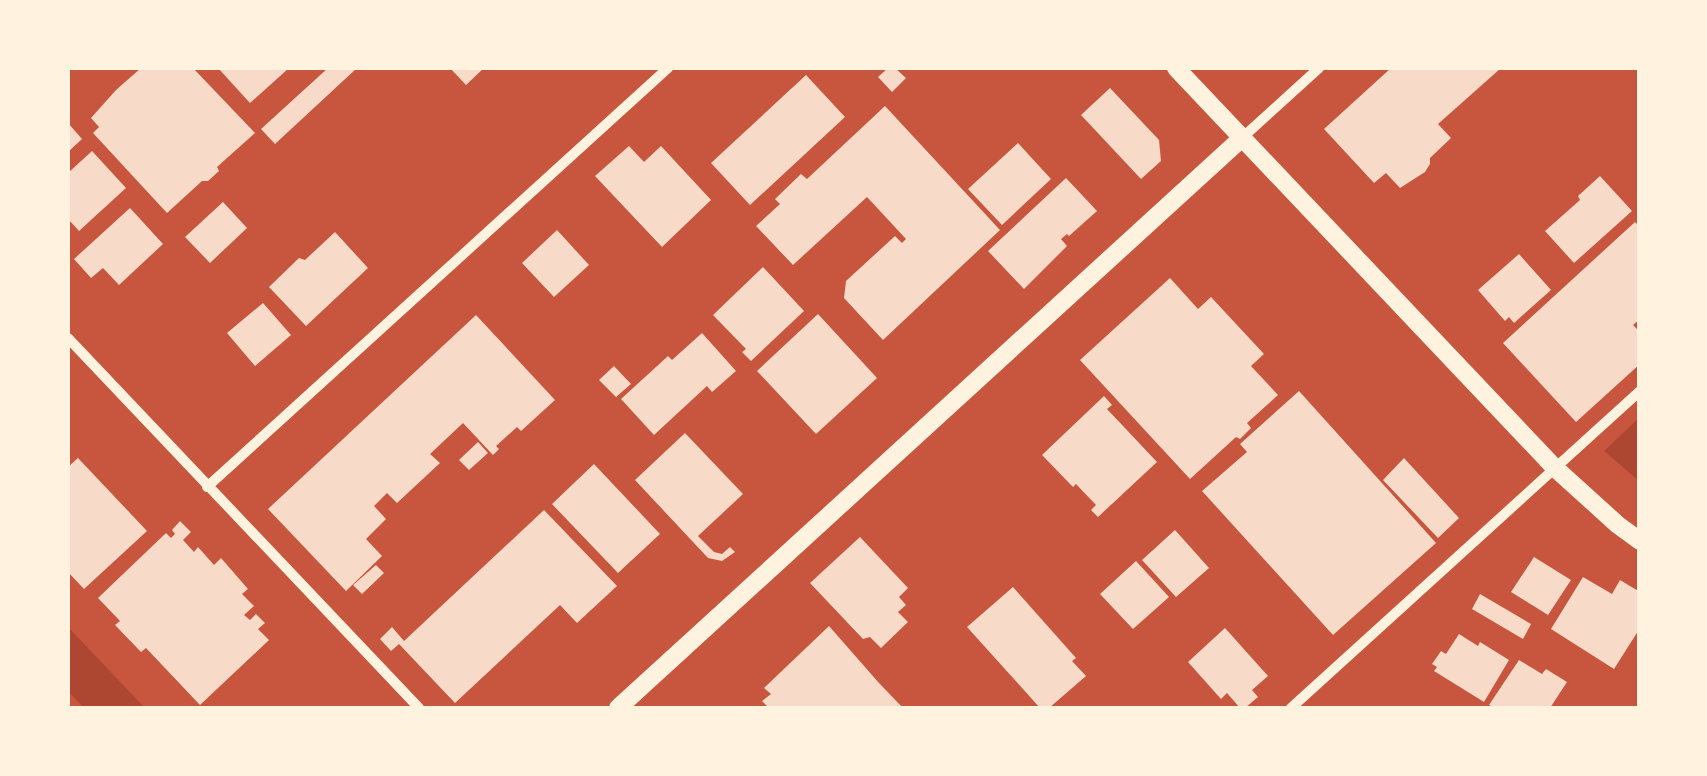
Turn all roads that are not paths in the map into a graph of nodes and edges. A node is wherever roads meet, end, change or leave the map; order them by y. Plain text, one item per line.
1 (668, 68) edge
2 (1176, 68) edge
3 (1319, 68) edge
4 (1243, 137) junction
5 (68, 338) edge
6 (1640, 391) edge
7 (1555, 468) junction
8 (207, 487) junction
9 (1640, 540) edge
10 (419, 708) edge
11 (618, 708) edge
12 (1291, 708) edge

1 - 8 street
2 - 4 street
3 - 4 street
4 - 7 street
4 - 11 street
5 - 8 street
6 - 7 street
7 - 9 street
7 - 12 street
8 - 10 street

